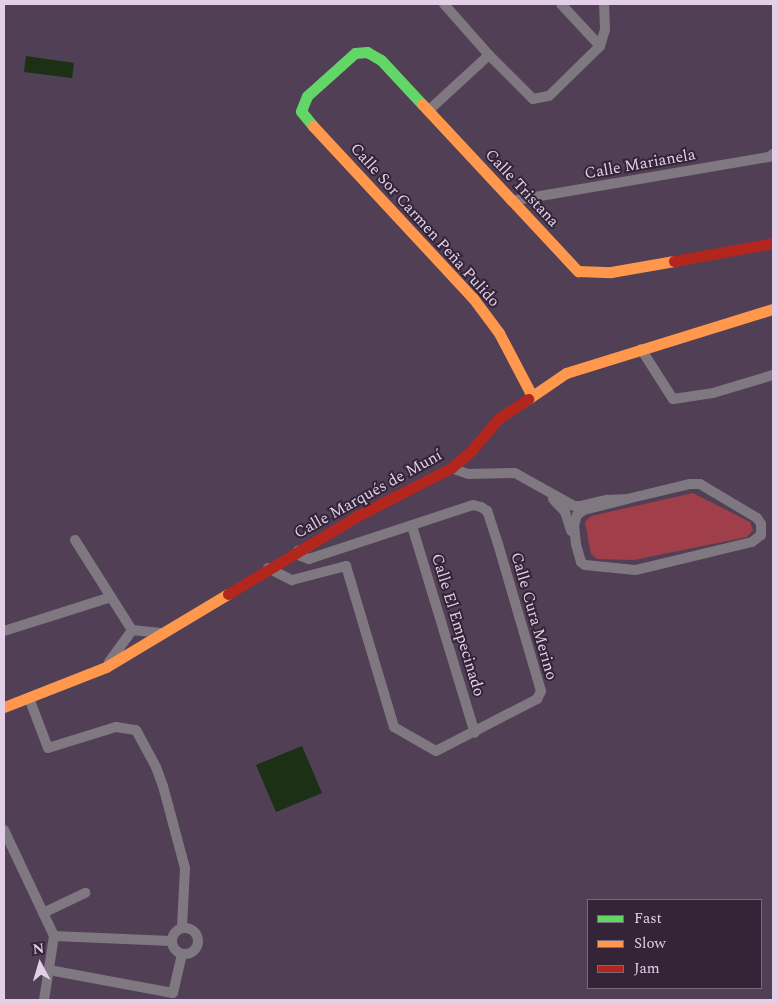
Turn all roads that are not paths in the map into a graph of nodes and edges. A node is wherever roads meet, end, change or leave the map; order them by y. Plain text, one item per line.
1 (444, 4) edge
2 (561, 4) edge
3 (604, 4) edge
4 (600, 46) junction
5 (489, 55) junction
6 (301, 111) joint
7 (428, 111) junction
8 (773, 154) edge
9 (511, 201) junction
10 (773, 243) edge
11 (773, 310) edge
12 (641, 349) junction
13 (773, 375) edge
14 (531, 394) junction
15 (451, 468) junction
16 (533, 483) junction
17 (627, 500) junction
18 (412, 526) junction
19 (75, 540) dead end
20 (576, 544) junction
21 (342, 549) junction
22 (298, 551) junction
23 (346, 566) junction
24 (268, 568) junction
25 (111, 597) junction
26 (132, 630) junction
27 (4, 631) edge
28 (161, 633) junction
29 (106, 667) junction
30 (29, 698) junction
31 (4, 707) edge
32 (475, 733) junction
33 (4, 830) edge
34 (85, 893) dead end
35 (43, 913) junction
36 (182, 928) junction
37 (54, 936) junction
38 (171, 941) junction
39 (182, 954) junction
40 (49, 970) junction
41 (44, 1000) edge

1 - 5 street
2 - 4 street
3 - 4 street
4 - 5 street
5 - 7 street
6 - 7 street, Calle Tristana
6 - 14 street, Calle Sor Carmen Peña Pulido
7 - 9 street, Calle Tristana
8 - 9 street, Calle Marianela
9 - 10 street, Calle Tristana
11 - 12 street, Calle Marqués de Muní
12 - 13 street
12 - 14 street, Calle Marqués de Muní
14 - 15 street, Calle Marqués de Muní
15 - 16 street
15 - 22 street, Calle Marqués de Muní
16 - 17 street
16 - 20 street
17 - 20 street
17 - 20 street
18 - 21 street, Calle Cura Merino
18 - 32 street, Calle El Empecinado
18 - 32 street, Calle Cura Merino
19 - 25 street
21 - 22 street, Calle Cura Merino
21 - 23 street
22 - 24 street, Calle Marqués de Muní
23 - 24 street
23 - 32 street, Calle Cura Merino
24 - 28 street, Calle Marqués de Muní
25 - 26 street
25 - 27 street
26 - 28 street
26 - 29 street
28 - 29 street, Calle Marqués de Muní
29 - 30 street, Calle Marqués de Muní
30 - 31 street, Calle Marqués de Muní
30 - 36 street
33 - 35 street
34 - 35 street
35 - 37 street
36 - 38 street
36 - 39 street
37 - 38 street
37 - 40 street
38 - 39 street
39 - 40 street
40 - 41 street

